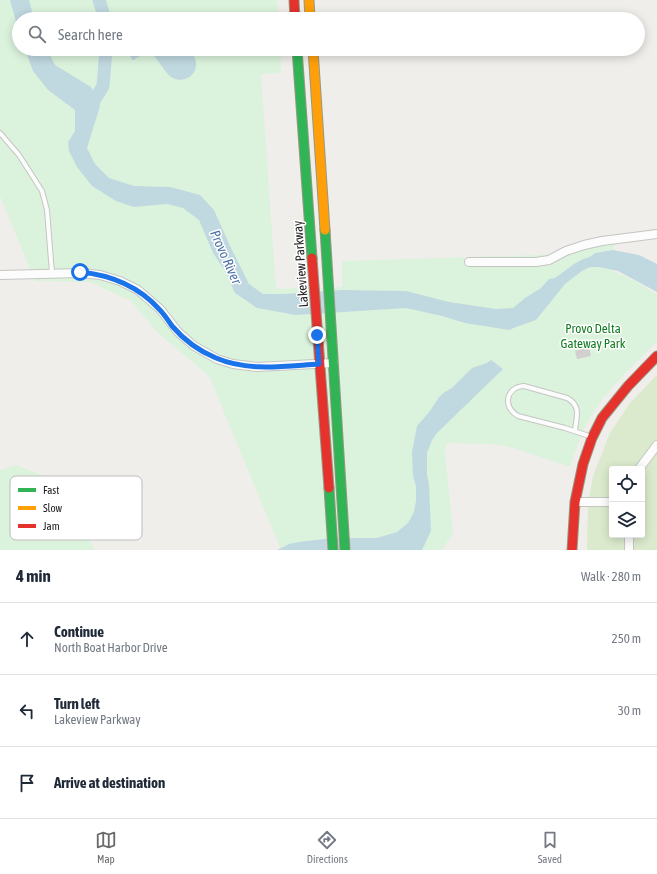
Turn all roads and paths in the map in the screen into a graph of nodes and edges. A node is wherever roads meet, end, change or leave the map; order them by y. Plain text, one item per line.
1 (294, 0) edge
2 (309, 0) edge
3 (295, 12) edge
4 (310, 12) edge
5 (297, 56) edge
6 (313, 56) edge
7 (0, 133) edge
8 (657, 234) edge
9 (469, 262) dead end
10 (52, 273) junction
11 (0, 275) edge
12 (657, 356) edge
13 (334, 363) junction
14 (319, 364) junction
15 (575, 431) junction
16 (592, 438) junction
17 (657, 445) edge
18 (641, 466) edge
19 (575, 502) junction
20 (609, 502) edge
21 (629, 538) edge
22 (332, 550) edge
23 (345, 550) edge
24 (572, 550) edge
25 (629, 550) edge

1 - 3 street
2 - 4 street
5 - 14 street, Lakeview Parkway
6 - 13 street
7 - 10 lane
8 - 9 street
10 - 11 street
10 - 14 street
12 - 16 street
13 - 14 street
13 - 23 street
14 - 22 street, Lakeview Parkway
15 - 15 lane
15 - 16 lane
16 - 19 street
17 - 18 street
19 - 20 street
19 - 24 street
21 - 25 street

